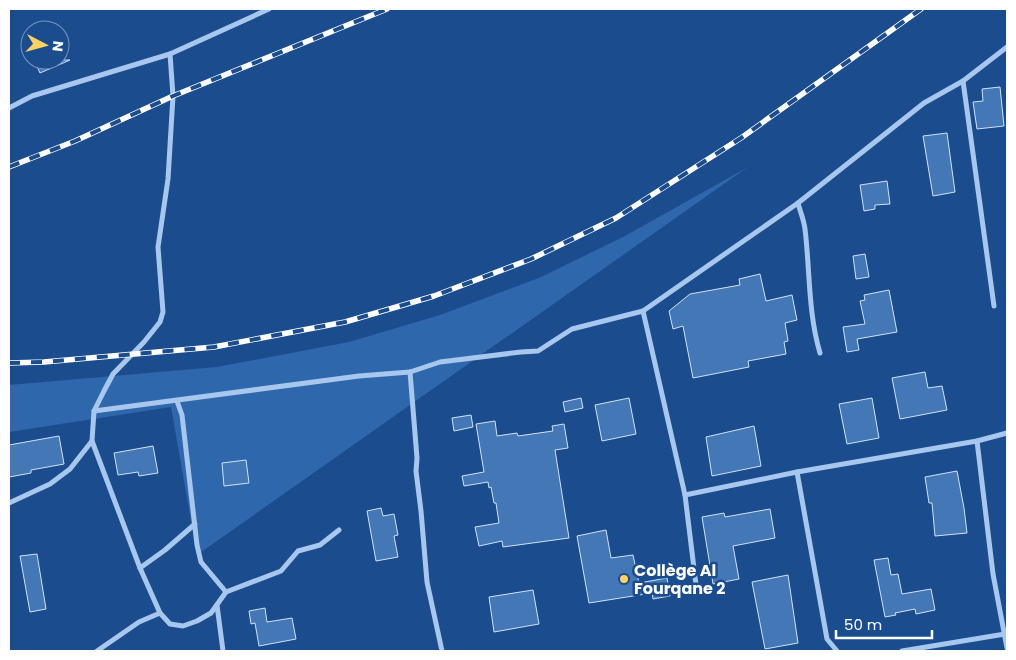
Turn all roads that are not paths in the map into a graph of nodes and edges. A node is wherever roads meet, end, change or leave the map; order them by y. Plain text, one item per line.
1 (269, 9) edge
2 (1007, 47) edge
3 (170, 54) junction
4 (964, 81) junction
5 (9, 108) edge
6 (798, 203) junction
7 (994, 306) dead end
8 (643, 311) junction
9 (820, 353) dead end
10 (410, 372) junction
11 (178, 400) junction
12 (94, 411) junction
13 (1007, 433) edge
14 (92, 441) junction
15 (978, 441) junction
16 (797, 472) junction
17 (685, 495) junction
18 (9, 503) edge
19 (195, 524) junction
20 (339, 530) dead end
21 (140, 568) junction
22 (226, 592) junction
23 (697, 593) dead end
24 (217, 605) junction
25 (160, 613) junction
26 (1005, 634) junction
27 (1007, 648) edge
28 (98, 651) edge
29 (223, 651) edge
30 (442, 651) edge
31 (837, 651) edge
32 (902, 651) edge

1 - 3 street
2 - 4 street
3 - 5 street
3 - 12 street
4 - 6 street
4 - 7 street
6 - 8 street
6 - 9 street
8 - 10 street
8 - 17 street
10 - 11 street
10 - 30 street
11 - 12 street
11 - 19 street
12 - 14 street
13 - 15 street
14 - 18 street
14 - 21 street
15 - 16 street
15 - 26 street
16 - 17 street
16 - 31 street
17 - 23 street
19 - 21 street
19 - 22 street
20 - 22 street
21 - 25 street
22 - 24 street
24 - 25 street
24 - 29 street
25 - 28 street
26 - 27 street
26 - 32 street

